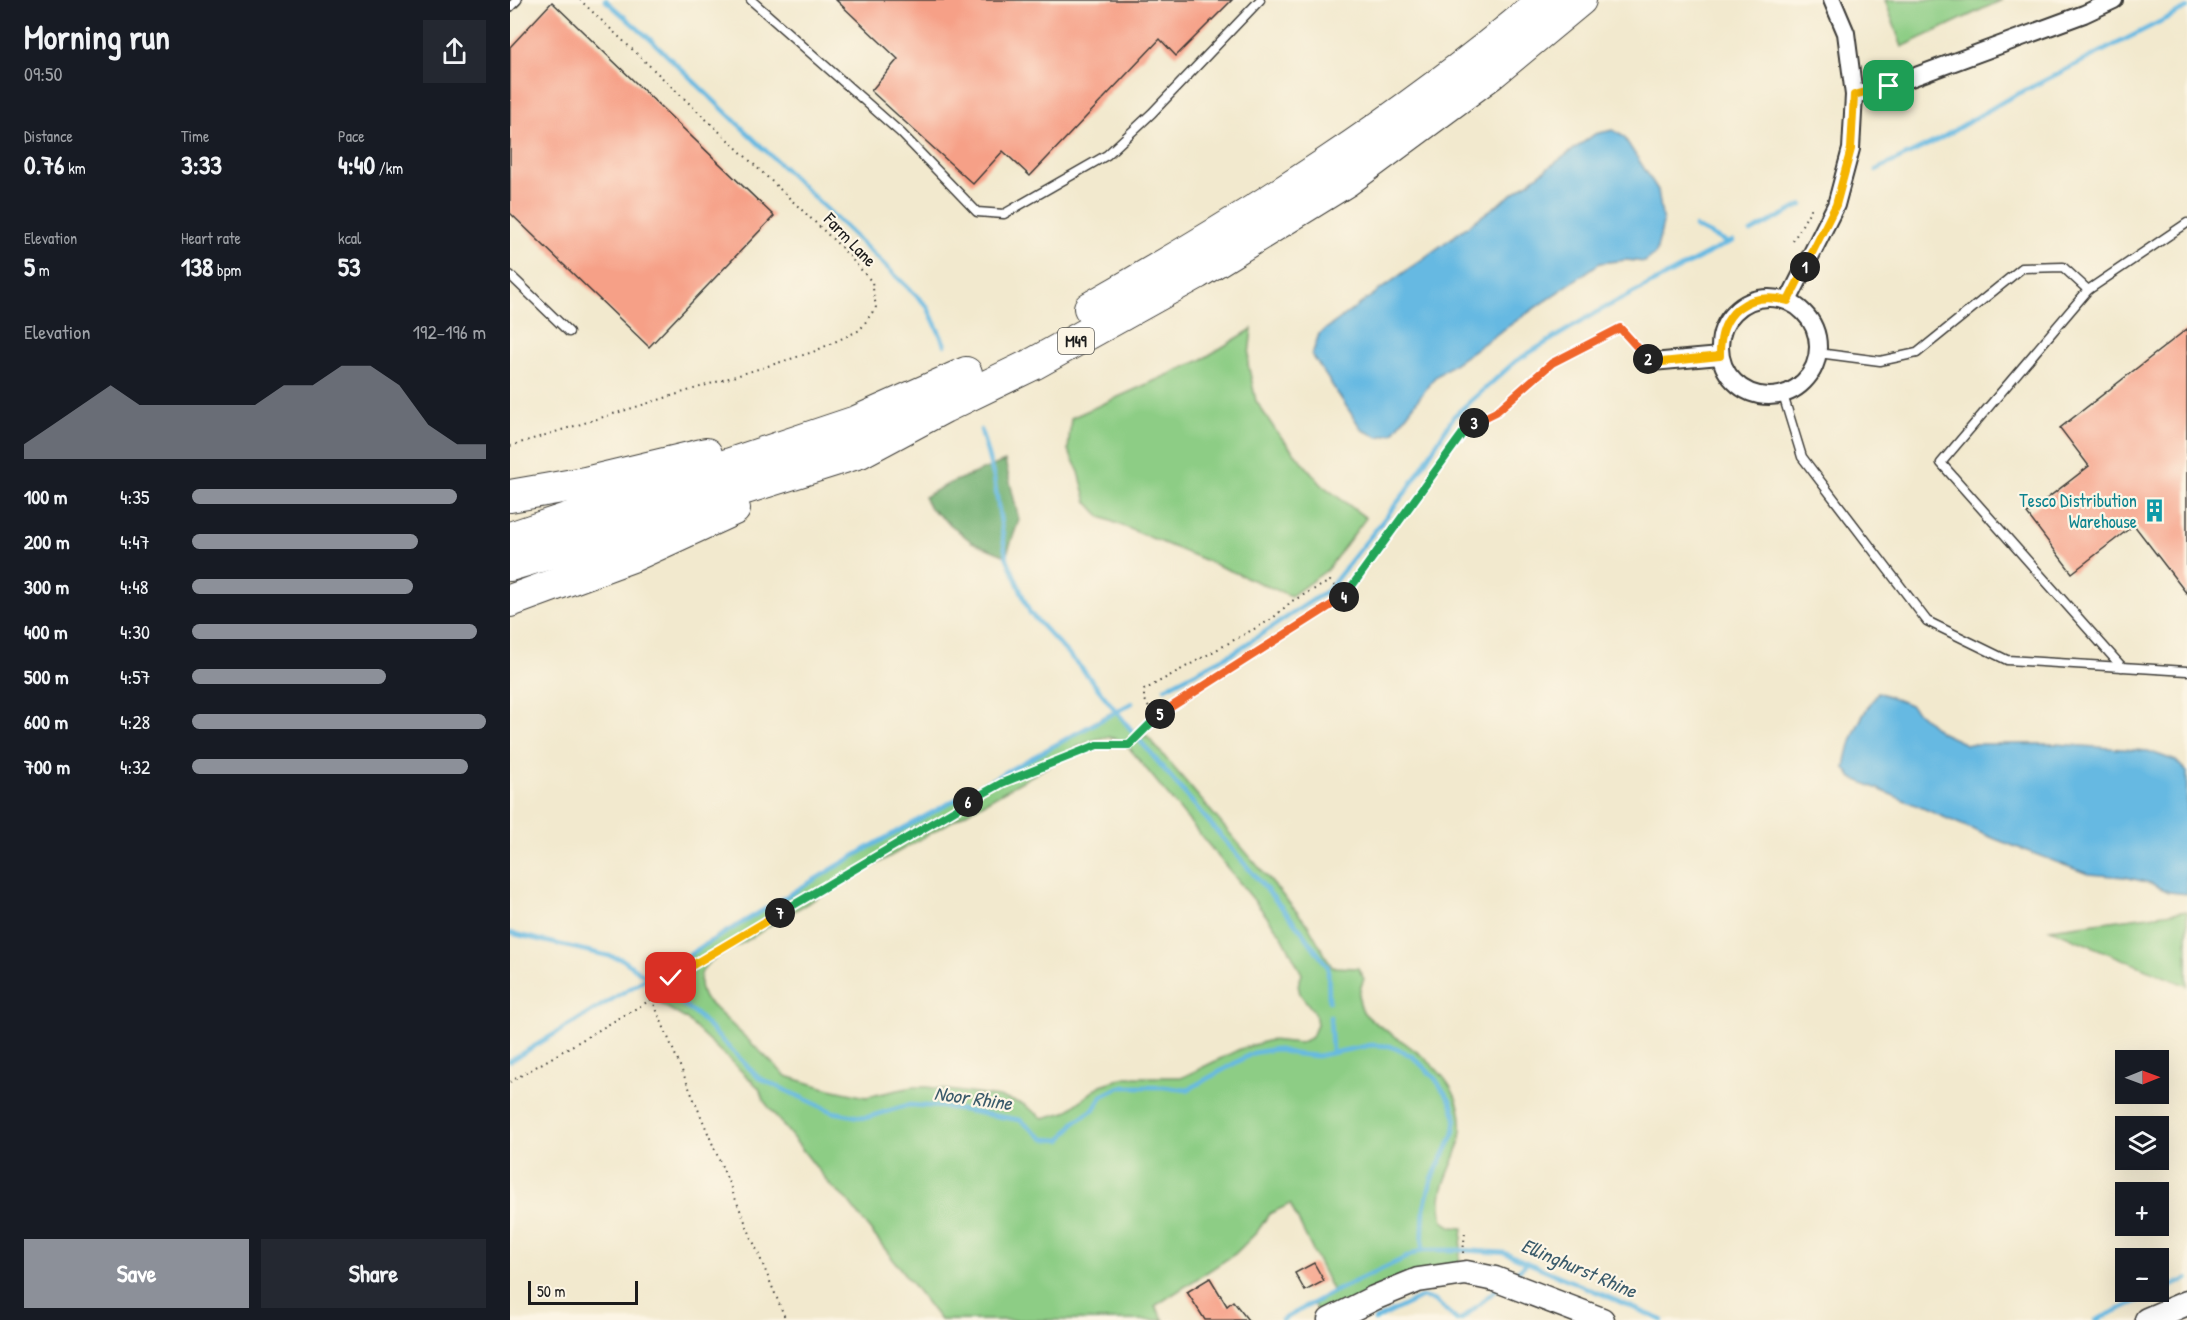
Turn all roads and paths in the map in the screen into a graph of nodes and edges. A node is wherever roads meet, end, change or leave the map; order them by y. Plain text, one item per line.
1 (517, 0) edge
2 (580, 0) edge
3 (751, 0) edge
4 (1260, 0) edge
5 (1544, 0) edge
6 (1580, 0) edge
7 (1832, 0) edge
8 (2114, 0) edge
9 (510, 7) edge
10 (2081, 7) edge
11 (1854, 95) junction
12 (2187, 223) edge
13 (510, 275) edge
14 (2088, 290) junction
15 (1788, 301) junction
16 (569, 332) dead end
17 (1818, 353) junction
18 (1720, 356) junction
19 (1652, 363) joint
20 (918, 395) junction
21 (1783, 395) junction
22 (510, 446) edge
23 (860, 452) junction
24 (510, 496) edge
25 (510, 538) edge
26 (510, 565) edge
27 (1346, 596) junction
28 (510, 602) edge
29 (2122, 667) junction
30 (2187, 671) edge
31 (1155, 718) junction
32 (652, 999) junction
33 (510, 1082) edge
34 (1465, 1233) dead end
35 (1462, 1259) dead end
36 (2187, 1303) edge
37 (786, 1320) edge
38 (1330, 1320) edge
39 (1602, 1320) edge
40 (2147, 1320) edge

1 - 9 lane
2 - 22 path, Farm Lane
3 - 4 lane
5 - 20 highway, M49
6 - 23 highway, M49
7 - 11 street
8 - 10 street
10 - 11 street
11 - 15 street
12 - 14 lane
13 - 16 lane
14 - 17 lane
14 - 29 lane
15 - 17 street
15 - 18 street
17 - 21 street
18 - 19 street
18 - 21 street
19 - 27 path
20 - 24 highway, M49
20 - 25 highway, M49
21 - 29 lane
23 - 26 highway, M49
23 - 28 highway, M49
27 - 31 path
27 - 31 path
29 - 30 lane
31 - 32 path
32 - 33 path
32 - 37 path
34 - 35 path
36 - 40 main road
38 - 39 main road

